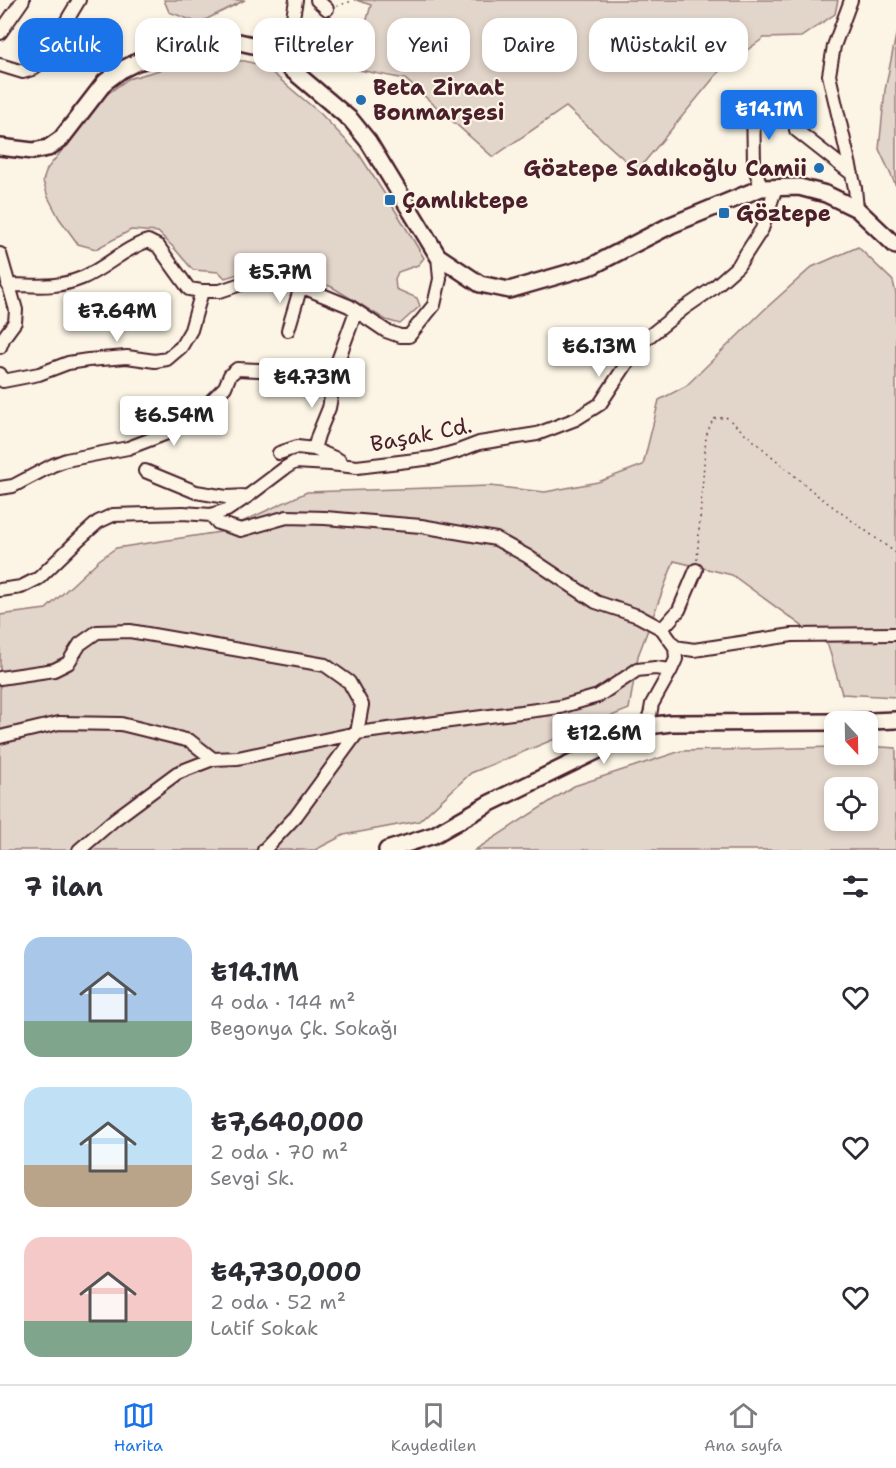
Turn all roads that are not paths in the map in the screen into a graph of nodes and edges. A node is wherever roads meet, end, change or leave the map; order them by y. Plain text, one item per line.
1 (22, 0) edge
2 (79, 0) edge
3 (296, 0) edge
4 (317, 0) edge
5 (851, 0) edge
6 (327, 9) road end
7 (293, 18) edge
8 (0, 33) edge
9 (253, 45) edge
10 (0, 65) edge
11 (294, 72) edge
12 (753, 98) dead end
13 (796, 130) dead end
14 (0, 147) edge
15 (852, 174) junction
16 (769, 188) junction
17 (857, 209) junction
18 (896, 246) edge
19 (0, 254) edge
20 (438, 256) junction
21 (8, 285) junction
22 (301, 286) junction
23 (202, 291) junction
24 (356, 310) junction
25 (288, 330) dead end
26 (0, 346) edge
27 (0, 374) edge
28 (332, 377) junction
29 (314, 449) junction
30 (279, 453) dead end
31 (357, 467) junction
32 (145, 471) dead end
33 (0, 488) edge
34 (248, 496) junction
35 (211, 515) junction
36 (696, 570) road end
37 (0, 590) edge
38 (662, 629) junction
39 (896, 634) edge
40 (675, 648) junction
41 (671, 670) junction
42 (0, 678) edge
43 (896, 720) edge
44 (878, 721) edge
45 (824, 722) edge
46 (648, 726) junction
47 (357, 733) junction
48 (0, 737) edge
49 (213, 759) junction
50 (79, 850) edge
51 (264, 850) edge
52 (387, 850) edge

1 - 8 street
2 - 10 street
3 - 7 street
4 - 6 street
5 - 15 street
9 - 14 main road
11 - 20 main road
12 - 16 street
13 - 15 street
15 - 17 street
16 - 17 main road
16 - 20 main road
16 - 31 street, Başak Cd.
17 - 18 main road
19 - 21 street
20 - 24 street
21 - 23 street
21 - 26 street
22 - 23 street
22 - 24 street
22 - 25 street
23 - 27 street
24 - 28 street
28 - 29 street
28 - 33 street
29 - 30 street
29 - 31 street
31 - 34 street, Başak Cd.
32 - 34 street
34 - 35 street, Başak Cd.
35 - 37 street, Başak Cd.
35 - 38 street
36 - 38 street
38 - 40 street
39 - 40 street
40 - 41 street
41 - 46 street
41 - 47 street
42 - 47 street
43 - 44 main road
45 - 46 main road
46 - 52 main road
47 - 49 street
47 - 51 street
48 - 49 street
49 - 50 street

